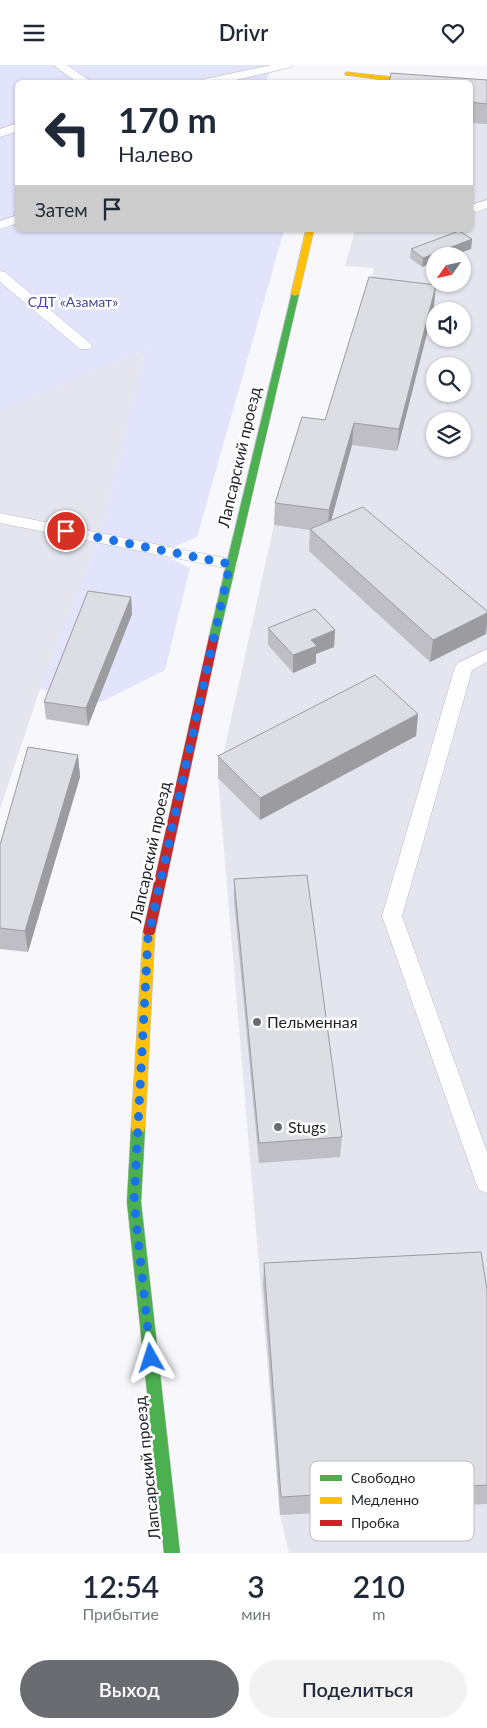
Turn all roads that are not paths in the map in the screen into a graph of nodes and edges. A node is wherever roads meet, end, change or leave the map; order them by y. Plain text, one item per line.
1 (59, 65) edge
2 (288, 65) edge
3 (347, 74) edge
4 (82, 80) edge
5 (219, 80) edge
6 (403, 80) edge
7 (15, 128) edge
8 (0, 133) edge
9 (15, 220) edge
10 (0, 225) edge
11 (310, 232) edge
12 (0, 275) edge
13 (85, 346) dead end
14 (0, 518) edge
15 (230, 564) junction
16 (487, 655) edge
17 (487, 1183) edge
18 (172, 1553) edge

1 - 4 lane
2 - 5 lane
3 - 6 street
7 - 8 lane
9 - 10 lane
11 - 15 street, Лапсарский проезд
12 - 13 lane
14 - 15 lane
15 - 18 street, Лапсарский проезд
16 - 17 lane

